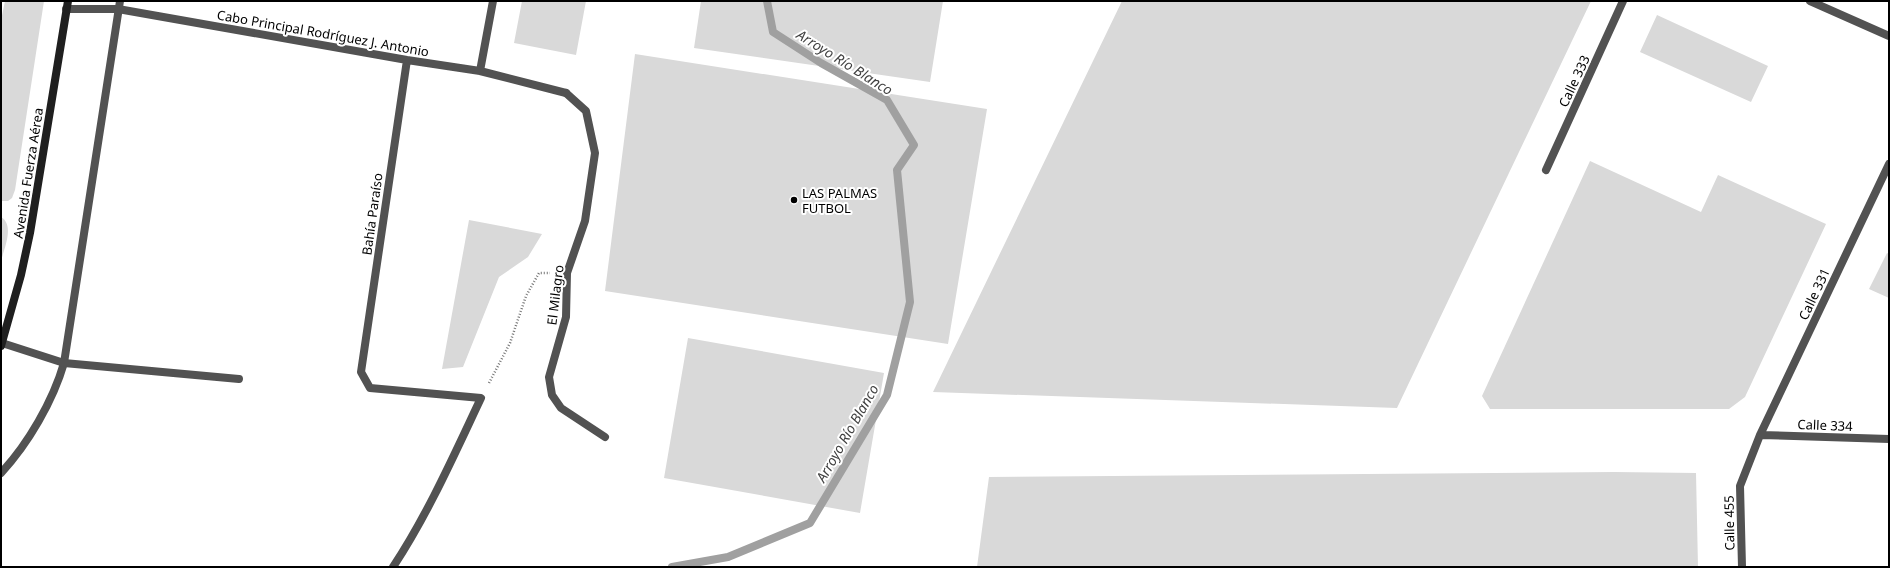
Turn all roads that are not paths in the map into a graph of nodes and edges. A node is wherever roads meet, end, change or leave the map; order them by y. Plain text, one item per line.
1 (493, 1) edge
2 (1624, 1) edge
3 (1810, 1) edge
4 (67, 5) edge
5 (119, 5) edge
6 (1889, 36) edge
7 (406, 60) junction
8 (480, 71) junction
9 (566, 93) joint
10 (1889, 164) edge
11 (1546, 170) dead end
12 (2, 344) edge
13 (64, 363) junction
14 (239, 379) dead end
15 (1760, 435) junction
16 (605, 437) dead end
17 (1889, 439) edge
18 (1, 473) edge
19 (393, 567) edge
20 (1742, 567) edge

1 - 8 street
2 - 11 street, Calle 333
3 - 6 street
4 - 5 street, Cabo Principal Rodríguez J. Antonio
4 - 12 main road, Avenida Fuerza Aérea
5 - 7 street, Cabo Principal Rodríguez J. Antonio
5 - 13 street
7 - 8 street, Cabo Principal Rodríguez J. Antonio
7 - 19 street, Bahía Paraíso
8 - 9 street, Cabo Principal Rodríguez J. Antonio
9 - 16 street, El Milagro
10 - 15 street, Calle 331
12 - 13 street
13 - 14 street
13 - 18 street
15 - 17 street, Calle 334
15 - 20 street, Calle 455

